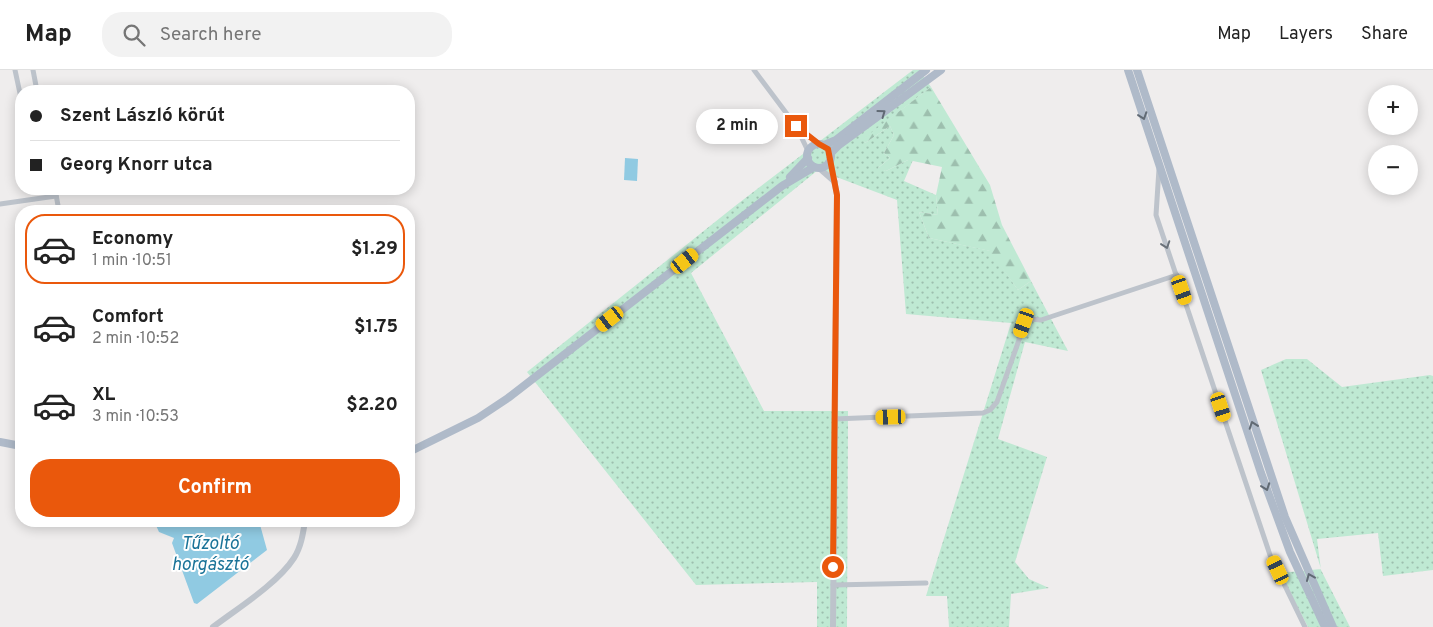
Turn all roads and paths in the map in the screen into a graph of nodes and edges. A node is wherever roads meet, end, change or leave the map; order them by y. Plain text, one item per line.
1 (16, 70) edge
2 (33, 70) edge
3 (754, 70) edge
4 (926, 70) edge
5 (941, 70) edge
6 (1128, 70) edge
7 (1137, 70) edge
8 (19, 85) edge
9 (36, 85) edge
10 (796, 126) junction
11 (821, 145) junction
12 (808, 155) junction
13 (830, 157) junction
14 (1159, 163) junction
15 (817, 167) junction
16 (835, 183) junction
17 (782, 186) junction
18 (56, 196) joint
19 (0, 204) edge
20 (58, 205) edge
21 (1177, 274) junction
22 (834, 419) junction
23 (0, 442) edge
24 (15, 445) edge
25 (415, 449) edge
26 (304, 527) edge
27 (926, 582) dead end
28 (833, 585) junction
29 (213, 627) edge
30 (832, 627) edge
31 (1305, 627) edge
32 (1325, 627) edge
33 (1333, 627) edge

1 - 8 street
2 - 9 street
3 - 10 street
4 - 11 main road
13 -> 5 main road
6 -> 14 main road
33 -> 7 main road
10 - 11 street
10 - 12 street
11 - 12 main road
11 - 13 main road
12 - 15 main road
12 - 17 main road
13 - 15 main road
13 - 16 street
14 -> 21 street
14 -> 32 main road
15 - 16 street
15 - 17 main road
16 - 22 street
17 - 25 main road
18 - 19 street
18 - 20 street
21 - 22 street
21 - 31 street
22 - 28 street
23 - 24 main road
26 - 29 street
27 - 28 street
28 - 30 street

